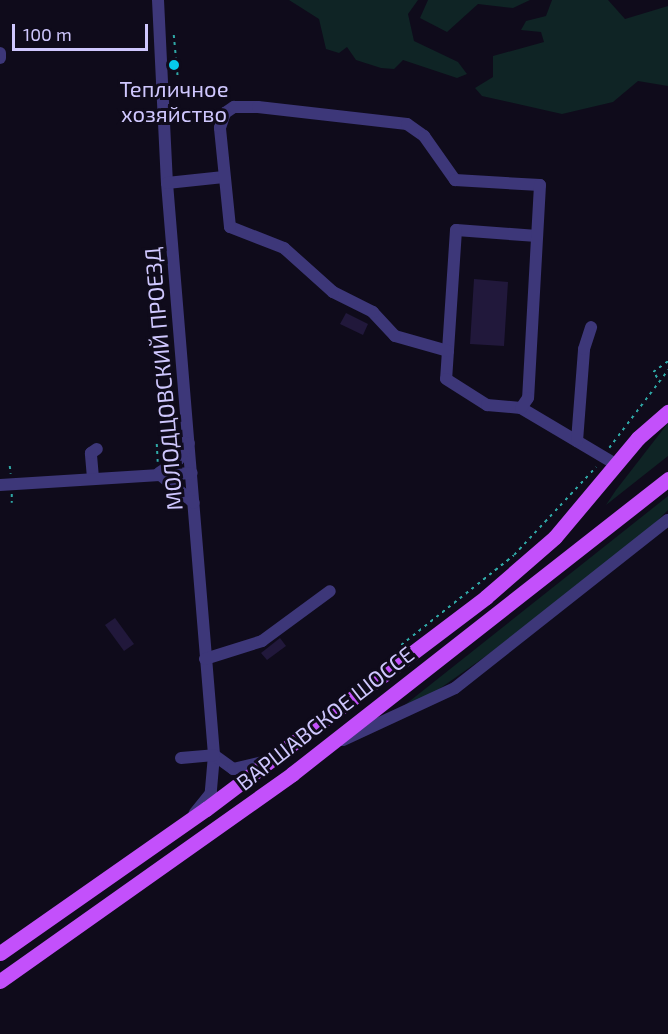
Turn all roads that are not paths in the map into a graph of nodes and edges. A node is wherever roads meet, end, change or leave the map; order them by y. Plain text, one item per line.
1 (158, 0) edge
2 (0, 54) edge
3 (0, 58) edge
4 (224, 177) junction
5 (168, 183) junction
6 (537, 236) junction
7 (591, 327) dead end
8 (448, 351) junction
9 (668, 400) edge
10 (521, 408) junction
11 (668, 412) edge
12 (638, 438) junction
13 (577, 441) junction
14 (189, 442) junction
15 (97, 449) dead end
16 (611, 460) junction
17 (158, 473) junction
18 (192, 473) junction
19 (93, 478) junction
20 (668, 479) edge
21 (3, 485) edge
22 (194, 503) junction
23 (668, 520) edge
24 (330, 591) dead end
25 (205, 658) junction
26 (214, 755) junction
27 (280, 755) junction
28 (180, 758) dead end
29 (303, 765) junction
30 (190, 820) junction
31 (0, 953) edge
32 (0, 981) edge

1 - 5 street, МОЛОДЦОВСКИЙ ПРОЕЗД
2 - 3 street
4 - 5 street
4 - 6 street
4 - 8 street
5 - 14 street, МОЛОДЦОВСКИЙ ПРОЕЗД
6 - 8 street
6 - 10 street
7 - 13 street
8 - 10 street
9 - 12 main road
10 - 13 street
11 - 12 main road
12 - 16 main road, ВАРШАВСКОЕ ШОССЕ
13 - 16 street
14 - 17 street
14 - 18 street, МОЛОДЦОВСКИЙ ПРОЕЗД
15 - 19 street
16 - 27 main road, ВАРШАВСКОЕ ШОССЕ
17 - 18 street
17 - 19 street
17 - 22 street
18 - 22 street, МОЛОДЦОВСКИЙ ПРОЕЗД
19 - 21 street
20 - 29 main road, ВАРШАВСКОЕ ШОССЕ
22 - 25 street, МОЛОДЦОВСКИЙ ПРОЕЗД
23 - 29 street
24 - 25 street
25 - 26 street, МОЛОДЦОВСКИЙ ПРОЕЗД
26 - 27 street
26 - 28 street
26 - 30 street, МОЛОДЦОВСКИЙ ПРОЕЗД
27 - 30 main road, ВАРШАВСКОЕ ШОССЕ
29 - 32 main road, ВАРШАВСКОЕ ШОССЕ
30 - 31 main road, ВАРШАВСКОЕ ШОССЕ

